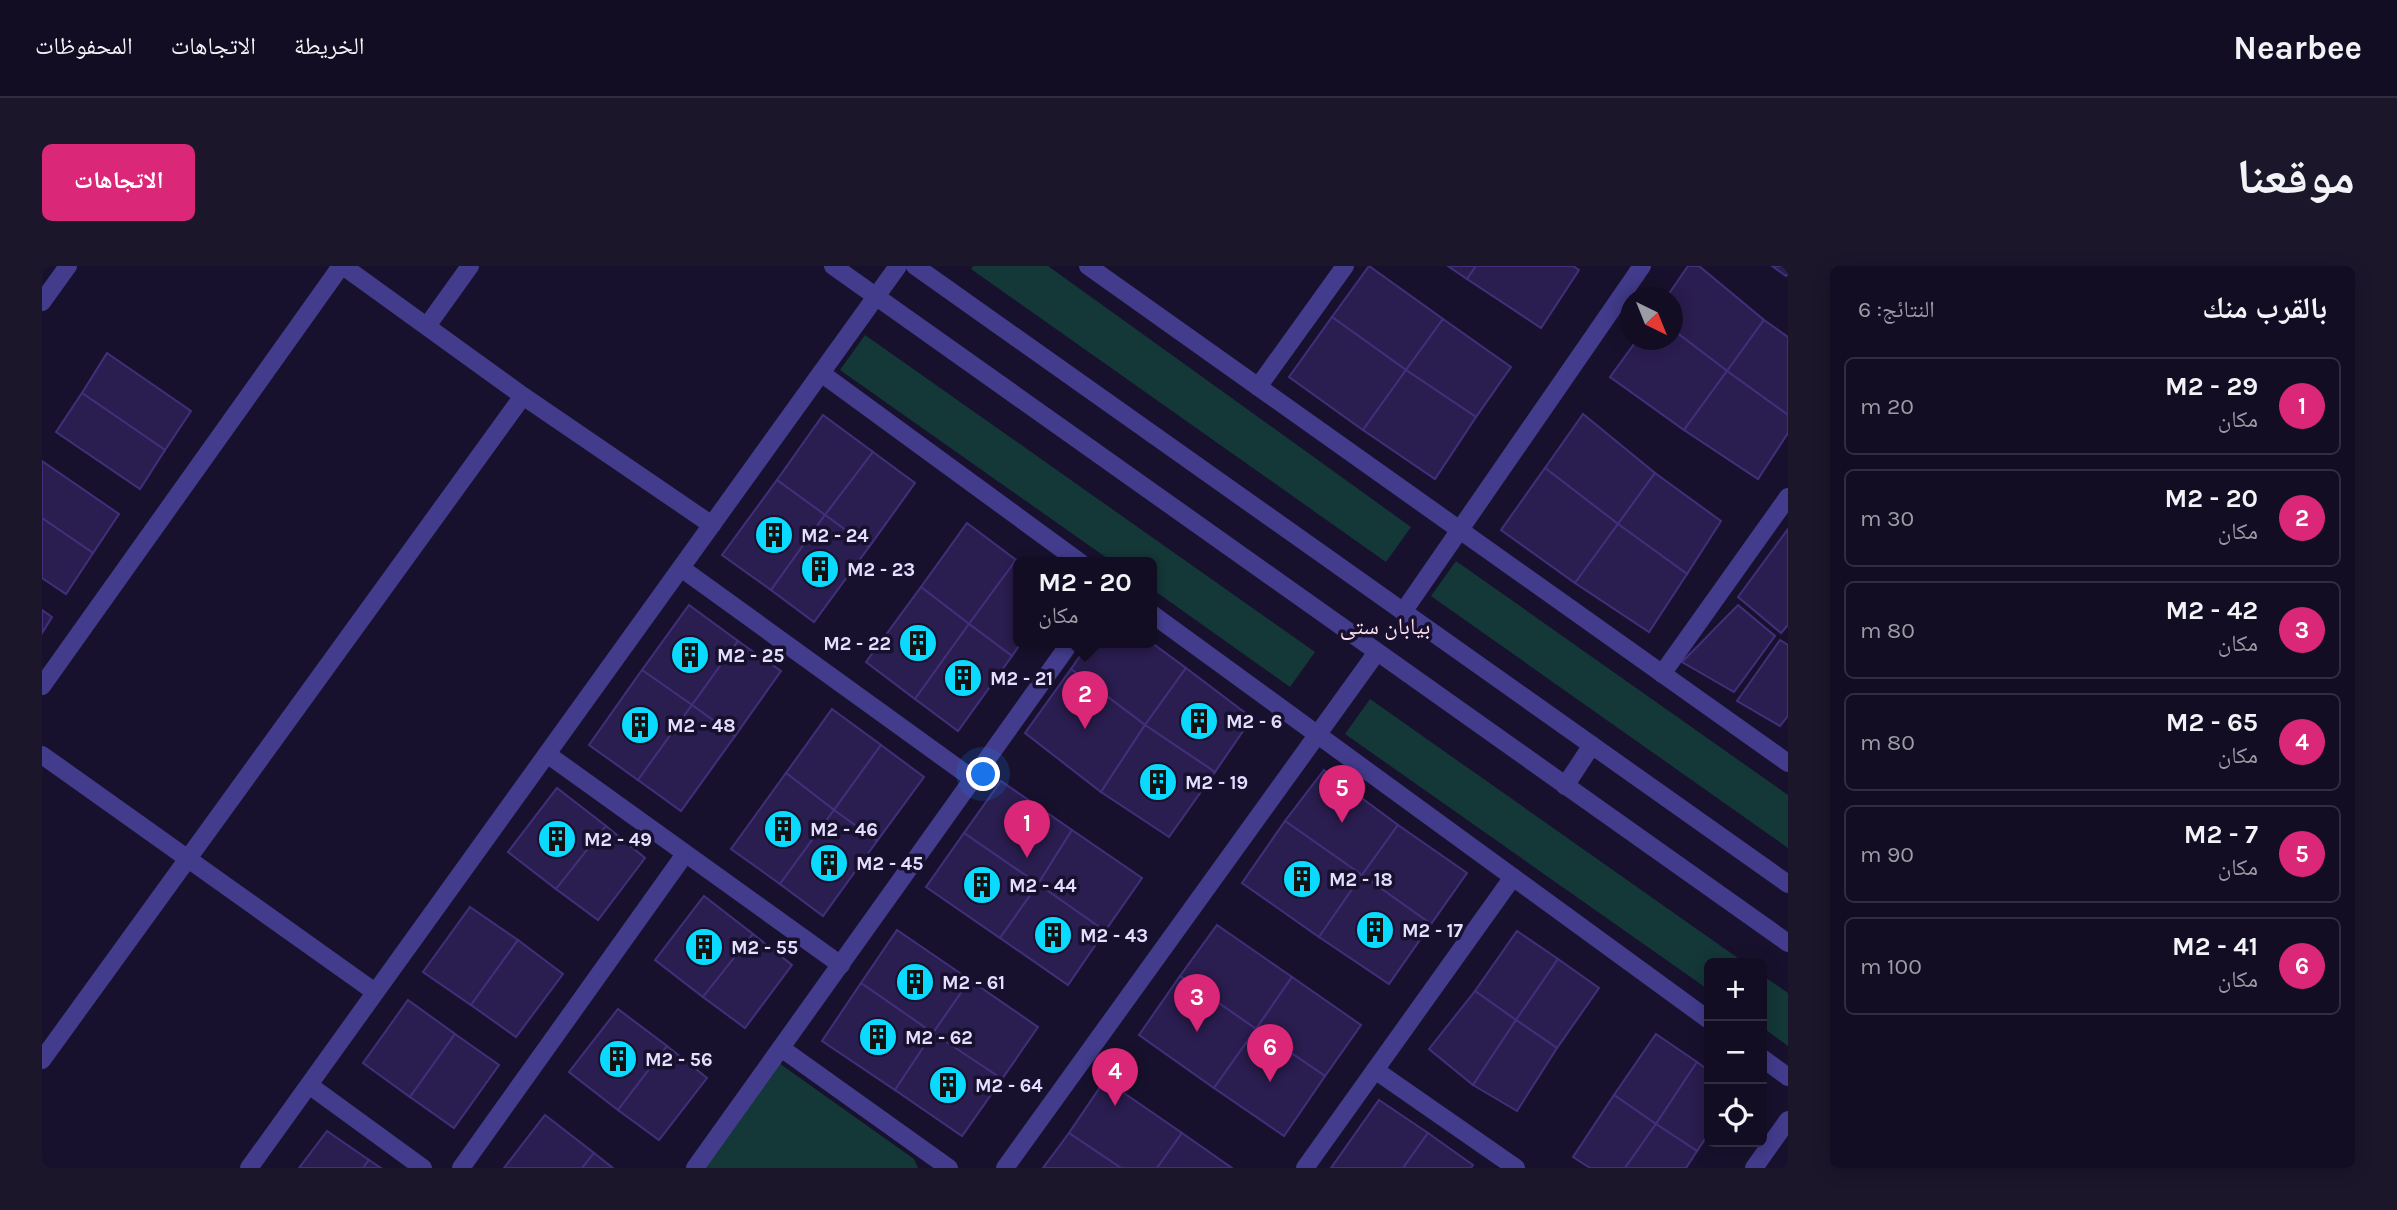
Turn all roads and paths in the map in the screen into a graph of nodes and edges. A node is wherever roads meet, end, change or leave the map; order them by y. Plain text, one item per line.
1 (68, 266) edge
2 (342, 266) edge
3 (470, 266) edge
4 (833, 266) edge
5 (898, 266) edge
6 (915, 266) edge
7 (1088, 266) edge
8 (1345, 266) edge
9 (1642, 266) edge
10 (876, 297) junction
11 (42, 302) edge
12 (427, 326) junction
13 (821, 373) junction
14 (1258, 387) junction
15 (523, 396) junction
16 (1788, 497) edge
17 (712, 524) junction
18 (1460, 530) junction
19 (1073, 557) edge
20 (681, 568) junction
21 (1403, 612) junction
22 (1157, 618) edge
23 (1066, 648) edge
24 (1377, 652) junction
25 (1662, 674) junction
26 (42, 686) edge
27 (1318, 735) junction
28 (1592, 745) junction
29 (547, 754) junction
30 (42, 755) edge
31 (1788, 763) edge
32 (973, 779) junction
33 (1565, 786) junction
34 (685, 854) junction
35 (188, 858) junction
36 (1513, 877) junction
37 (1788, 884) edge
38 (1788, 943) edge
39 (841, 965) junction
40 (375, 992) junction
41 (1704, 1016) edge
42 (781, 1048) junction
43 (42, 1060) edge
44 (1767, 1062) edge
45 (1375, 1070) junction
46 (1788, 1077) edge
47 (309, 1085) junction
48 (1788, 1120) edge
49 (249, 1168) edge
50 (423, 1168) edge
51 (461, 1168) edge
52 (695, 1168) edge
53 (949, 1168) edge
54 (1005, 1168) edge
55 (1305, 1168) edge
56 (1516, 1168) edge
57 (1754, 1168) edge

1 - 11 street
2 - 12 street
2 - 26 street
3 - 12 street
4 - 10 street
5 - 10 street
6 - 21 street
7 - 14 street
8 - 14 street
9 - 18 street
10 - 13 street
10 - 24 street
12 - 15 street
13 - 17 street
13 - 19 street
14 - 18 street
15 - 17 street
15 - 35 street
16 - 25 street
17 - 20 street
18 - 21 street
18 - 25 street
20 - 29 street
20 - 32 street
21 - 28 street
22 - 27 street
23 - 32 street
24 - 27 street
24 - 33 street
25 - 31 street
27 - 36 street
27 - 54 street
28 - 33 street
28 - 37 street
29 - 34 street
29 - 40 street
30 - 35 street
32 - 39 street
33 - 38 street
34 - 39 street
34 - 51 street
35 - 40 street
35 - 43 street
36 - 41 street
36 - 45 street
39 - 42 street
40 - 47 street
42 - 52 street
42 - 53 street
44 - 46 street
45 - 55 street
45 - 56 street
47 - 49 street
47 - 50 street
48 - 57 street

